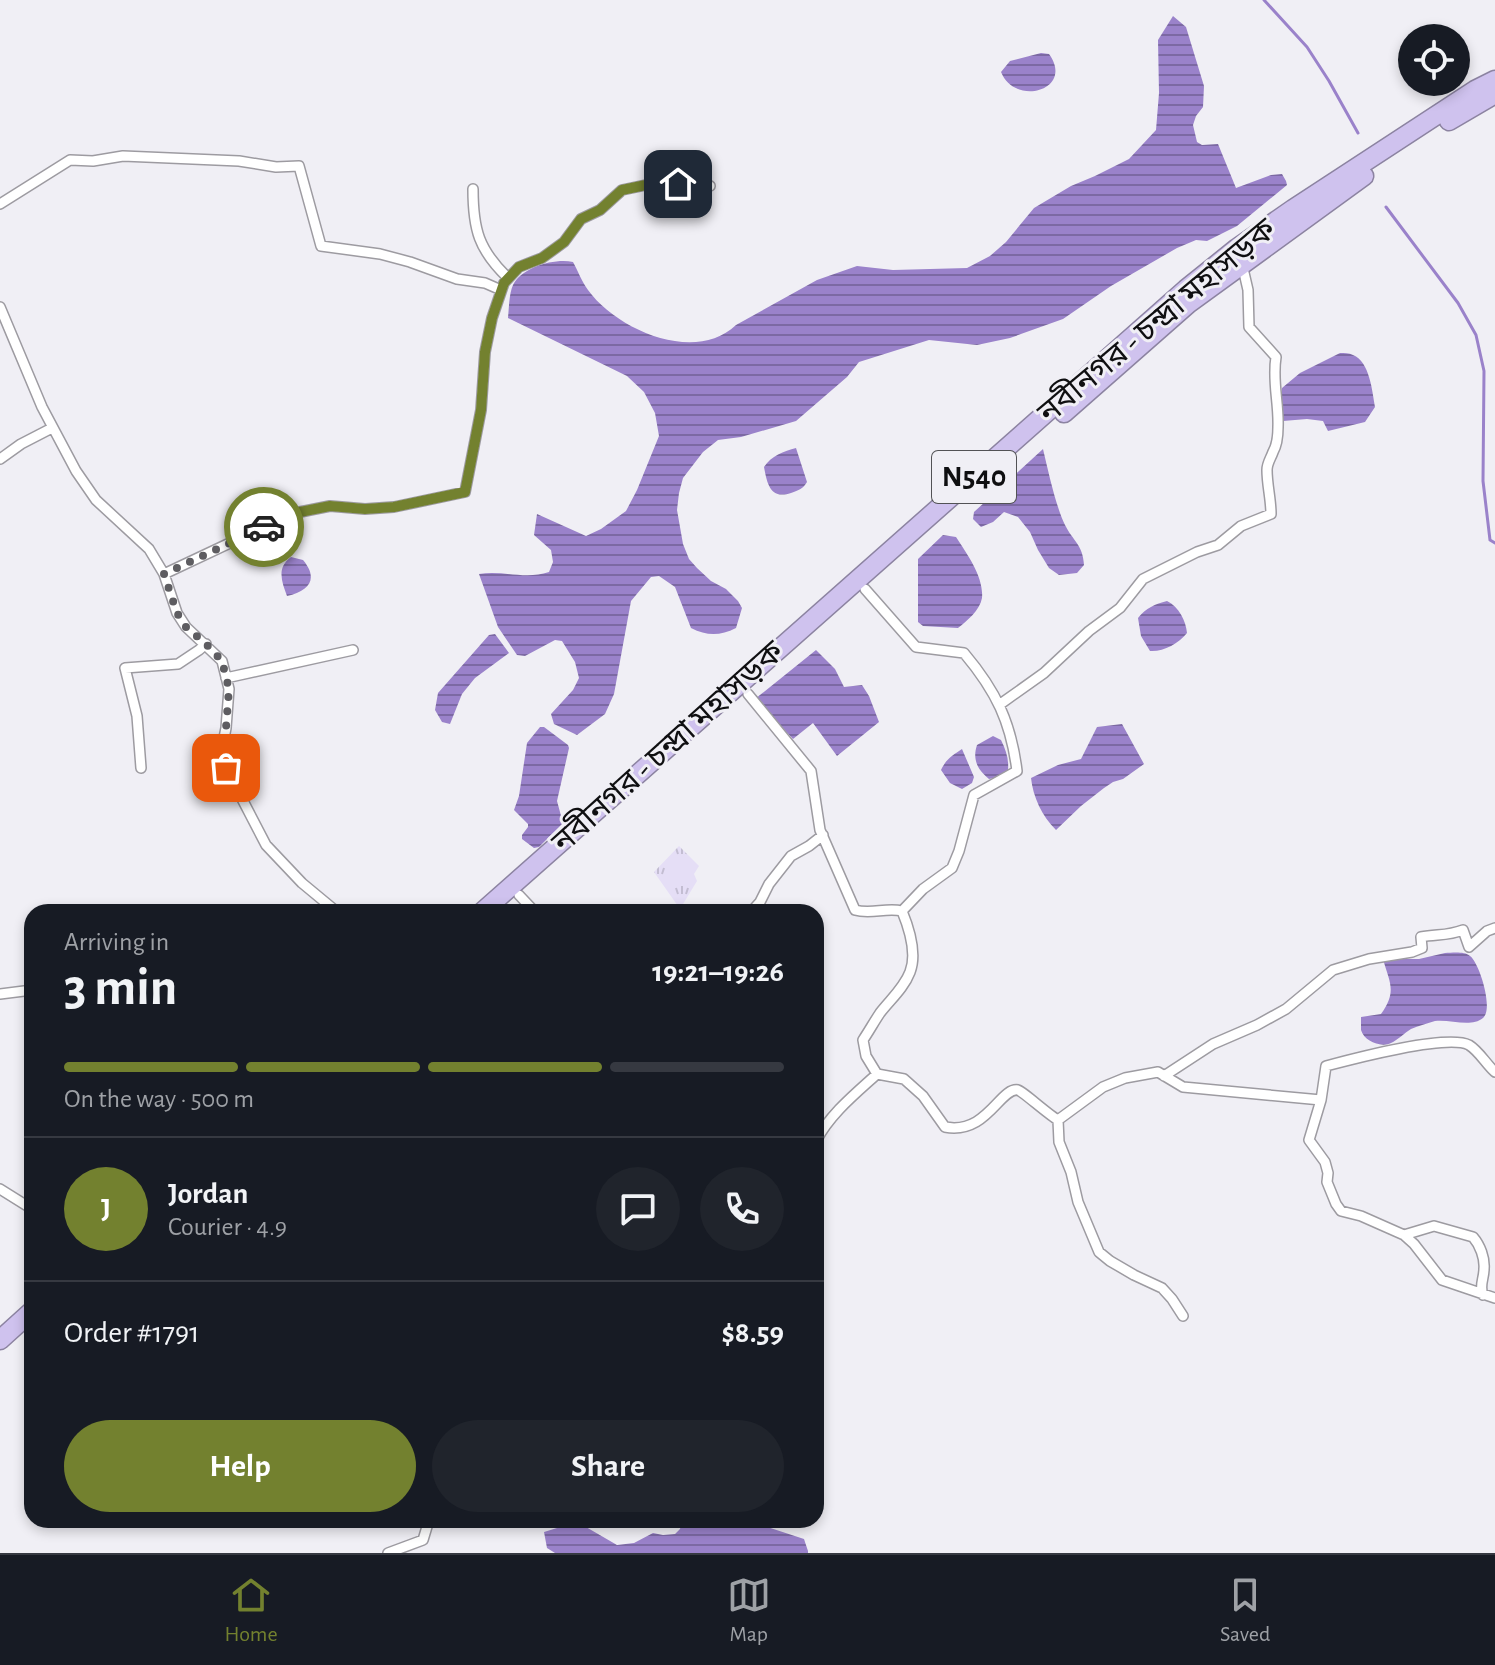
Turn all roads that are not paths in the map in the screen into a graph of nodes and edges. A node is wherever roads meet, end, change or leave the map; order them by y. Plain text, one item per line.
1 (1495, 80) edge
2 (1495, 94) edge
3 (710, 186) dead end
4 (473, 189) dead end
5 (0, 204) edge
6 (1242, 264) junction
7 (508, 278) junction
8 (501, 290) junction
9 (0, 307) edge
10 (52, 428) junction
11 (0, 459) edge
12 (164, 574) junction
13 (865, 589) junction
14 (206, 644) junction
15 (353, 650) dead end
16 (226, 678) junction
17 (748, 694) junction
18 (999, 705) junction
19 (141, 768) dead end
20 (823, 835) junction
21 (519, 895) junction
22 (327, 904) edge
23 (491, 904) edge
24 (509, 904) edge
25 (527, 904) edge
26 (758, 904) edge
27 (902, 911) junction
28 (1495, 928) edge
29 (24, 991) edge
30 (0, 994) edge
31 (1495, 1072) edge
32 (877, 1074) junction
33 (1164, 1076) junction
34 (1321, 1100) junction
35 (1058, 1120) junction
36 (824, 1127) edge
37 (0, 1189) edge
38 (24, 1204) edge
39 (1404, 1235) junction
40 (1483, 1295) junction
41 (1495, 1298) edge
42 (1183, 1316) dead end
43 (24, 1318) edge
44 (24, 1335) edge
45 (0, 1340) edge
46 (0, 1356) edge
47 (427, 1528) edge
48 (388, 1553) edge

1 - 23 highway, নবীনগর - চন্দ্রা মহাসড়ক / N540
2 - 6 highway, নবীনগর - চন্দ্রা মহাসড়ক / N540
3 - 7 street
4 - 7 street
5 - 8 street
6 - 13 highway, নবীনগর - চন্দ্রা মহাসড়ক / N540
6 - 18 street
7 - 8 street
8 - 12 street
9 - 10 street
10 - 11 street
10 - 12 street
12 - 14 street
13 - 17 highway, নবীনগর - চন্দ্রা মহাসড়ক / N540
13 - 18 street
14 - 16 street
14 - 19 street
15 - 16 street
16 - 22 street
17 - 20 street
17 - 21 highway, নবীনগর - চন্দ্রা মহাসড়ক / N540
18 - 27 street
20 - 26 street
20 - 27 street
21 - 24 highway, নবীনগর - চন্দ্রা মহাসড়ক / N540
21 - 25 street
27 - 32 street
28 - 33 street
29 - 30 street
31 - 34 street
32 - 35 street
32 - 36 street
33 - 34 street
33 - 35 street
34 - 39 street
35 - 42 street
37 - 38 street
39 - 40 street
39 - 40 street
40 - 41 street
43 - 45 highway
44 - 46 highway
47 - 48 street

